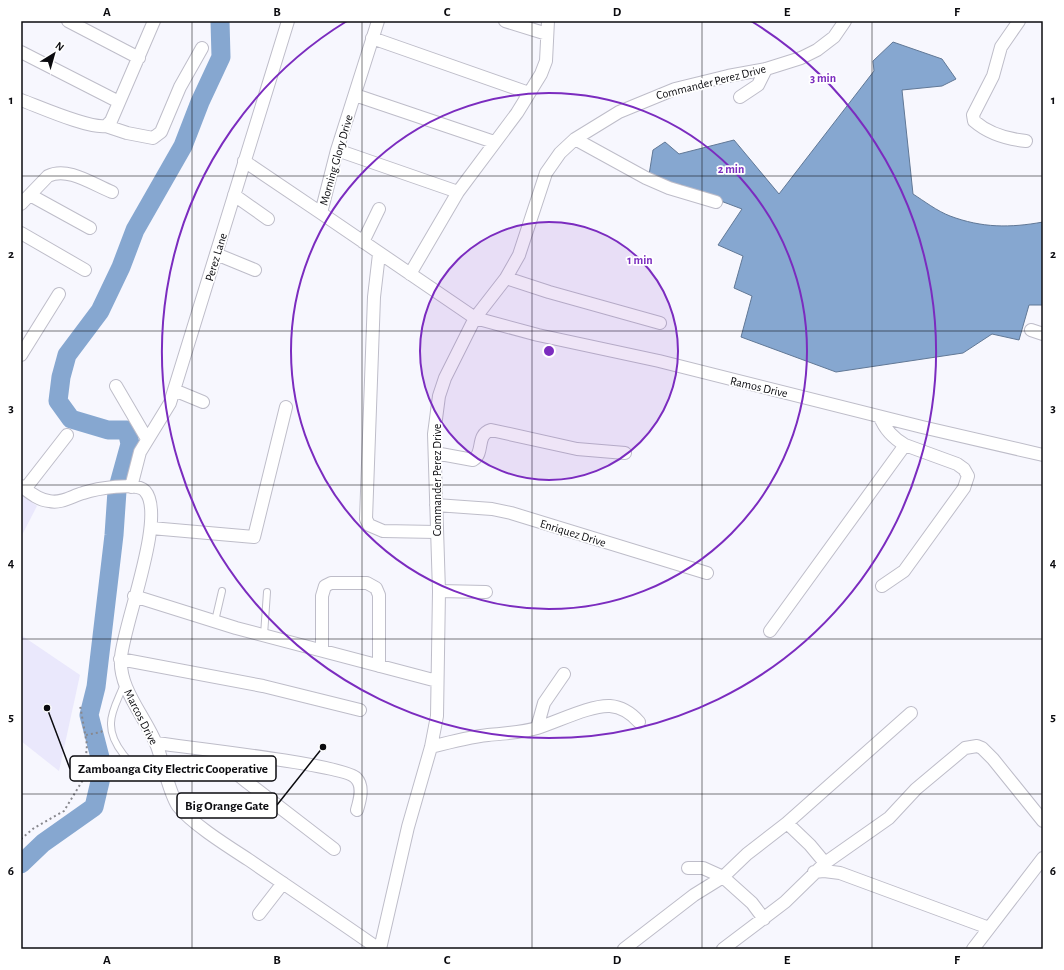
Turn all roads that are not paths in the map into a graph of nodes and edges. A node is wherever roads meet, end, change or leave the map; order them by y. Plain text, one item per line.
1 (68, 21) edge
2 (154, 21) edge
3 (288, 21) edge
4 (378, 21) edge
5 (505, 21) edge
6 (548, 21) edge
7 (845, 21) edge
8 (1019, 21) edge
9 (547, 34) junction
10 (372, 38) junction
11 (202, 48) dead end
12 (21, 52) edge
13 (139, 58) junction
14 (766, 69) junction
15 (529, 93) junction
16 (355, 95) junction
17 (740, 97) dead end
18 (21, 100) edge
19 (119, 102) junction
20 (106, 126) junction
21 (575, 139) junction
22 (1026, 141) dead end
23 (494, 142) junction
24 (337, 150) junction
25 (244, 161) junction
26 (112, 192) dead end
27 (458, 192) junction
28 (30, 195) junction
29 (234, 196) junction
30 (716, 202) dead end
31 (21, 204) edge
32 (379, 209) dead end
33 (321, 213) junction
34 (268, 220) dead end
35 (90, 228) dead end
36 (21, 232) edge
37 (363, 242) junction
38 (216, 254) junction
39 (379, 254) junction
40 (85, 270) dead end
41 (255, 270) dead end
42 (410, 274) junction
43 (506, 278) junction
44 (59, 294) dead end
45 (475, 318) junction
46 (660, 323) dead end
47 (1031, 330) dead end
48 (1043, 334) edge
49 (22, 352) edge
50 (116, 386) dead end
51 (174, 390) junction
52 (203, 402) dead end
53 (286, 407) dead end
54 (880, 417) junction
55 (67, 434) dead end
56 (147, 439) junction
57 (906, 445) junction
58 (435, 453) junction
59 (625, 453) dead end
60 (1043, 455) edge
61 (128, 487) junction
62 (23, 488) edge
63 (436, 505) junction
64 (151, 528) junction
65 (436, 532) junction
66 (707, 573) dead end
67 (882, 586) dead end
68 (222, 591) dead end
69 (439, 591) junction
70 (267, 592) dead end
71 (486, 592) dead end
72 (134, 596) junction
73 (215, 621) junction
74 (770, 630) dead end
75 (264, 635) junction
76 (322, 650) junction
77 (120, 659) junction
78 (379, 666) junction
79 (564, 674) dead end
80 (437, 681) junction
81 (124, 684) junction
82 (360, 710) dead end
83 (911, 712) dead end
84 (640, 722) dead end
85 (537, 728) junction
86 (156, 743) junction
87 (431, 747) junction
88 (216, 752) junction
89 (166, 774) junction
90 (357, 810) dead end
91 (1043, 822) edge
92 (787, 823) junction
93 (334, 848) dead end
94 (1043, 858) edge
95 (825, 863) junction
96 (688, 868) dead end
97 (814, 872) junction
98 (723, 877) junction
99 (283, 883) junction
100 (259, 914) dead end
101 (764, 919) junction
102 (989, 928) junction
103 (379, 949) edge
104 (624, 949) edge
105 (723, 949) edge
106 (973, 949) edge

1 - 13 street
2 - 13 street
3 - 25 street, Perez Lane
4 - 10 street, Morning Glory Drive
5 - 9 street
6 - 9 street
7 - 14 street, Commander Perez Drive
8 - 22 street
9 - 15 street
10 - 15 street
10 - 16 street, Morning Glory Drive
11 - 20 street
12 - 19 street
13 - 19 street
14 - 17 street
14 - 21 street, Commander Perez Drive
15 - 23 street
16 - 23 street
16 - 24 street, Morning Glory Drive
18 - 20 street
19 - 20 street
21 - 30 street
21 - 43 street, Commander Perez Drive
23 - 27 street
24 - 27 street
24 - 33 street, Morning Glory Drive
25 - 29 street, Perez Lane
25 - 33 street
26 - 28 street
27 - 42 street
28 - 31 street
28 - 35 street
29 - 34 street
29 - 38 street, Perez Lane
32 - 37 street
33 - 37 street, Morning Glory Drive
36 - 40 street
37 - 39 street, Morning Glory Drive
38 - 41 street
38 - 51 street, Perez Lane
39 - 42 street, Morning Glory Drive
39 - 65 street
42 - 45 street, Morning Glory Drive
43 - 45 street, Commander Perez Drive
43 - 46 street
44 - 49 street
45 - 54 street, Ramos Drive
45 - 58 street, Commander Perez Drive
47 - 48 street
50 - 56 street
51 - 52 street
51 - 56 street, Perez Lane
53 - 64 street
54 - 57 street
54 - 60 street, Ramos Drive
55 - 62 street
56 - 61 street, Perez Lane
57 - 67 street
57 - 74 street
58 - 59 street
58 - 63 street, Commander Perez Drive
61 - 62 street, Marcos Drive
61 - 64 street, Marcos Drive
63 - 65 street, Commander Perez Drive
63 - 66 street, Enriquez Drive
64 - 72 street, Marcos Drive
65 - 69 street, Commander Perez Drive
68 - 73 lane
69 - 71 street
69 - 80 street, Commander Perez Drive
70 - 75 lane
72 - 73 street
72 - 77 street, Marcos Drive
73 - 75 street
75 - 76 street
76 - 78 street
76 - 78 street
77 - 81 street, Marcos Drive
77 - 82 street
78 - 80 street
79 - 85 street
80 - 87 street, Commander Perez Drive
81 - 86 street, Marcos Drive
81 - 89 lane
83 - 92 street
84 - 85 street
85 - 87 street
86 - 88 street
86 - 89 street, Marcos Drive
87 - 103 street, Commander Perez Drive
88 - 90 street
88 - 93 street
89 - 99 street, Marcos Drive
91 - 95 street
92 - 95 street
92 - 98 street
94 - 102 street
95 - 97 street
96 - 98 street
97 - 101 street
97 - 102 street
98 - 101 street
98 - 104 street
99 - 100 street
99 - 103 street, Marcos Drive
101 - 105 street
102 - 106 street

